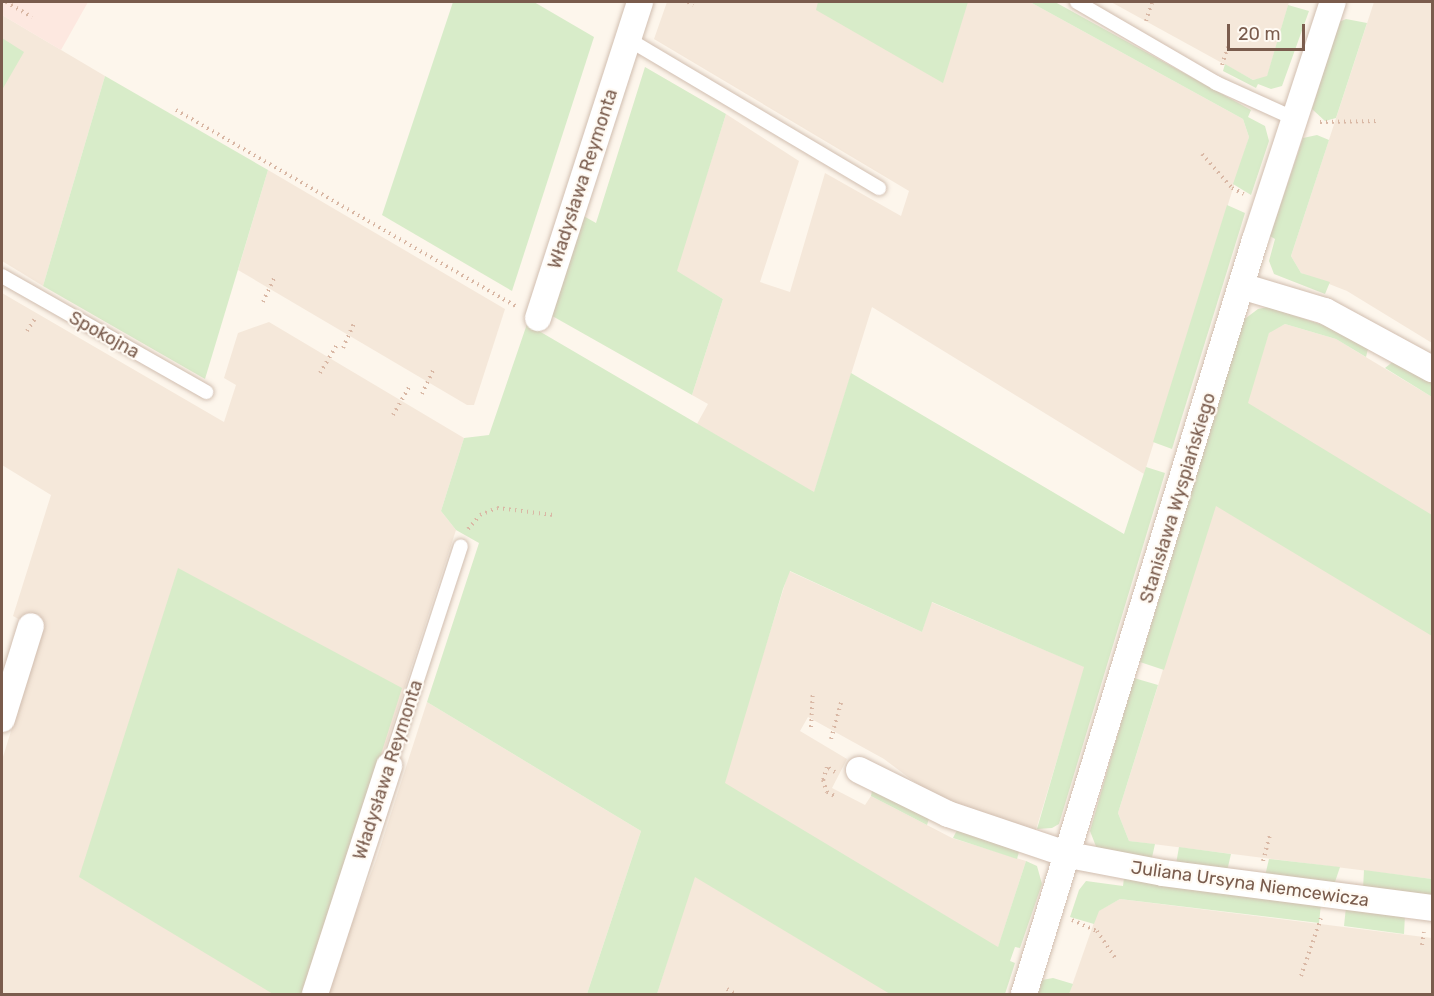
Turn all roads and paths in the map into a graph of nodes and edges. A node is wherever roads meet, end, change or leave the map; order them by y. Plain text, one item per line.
1 (6, 2) edge
2 (640, 2) edge
3 (688, 2) edge
4 (1077, 2) edge
5 (1333, 2) edge
6 (693, 5) dead end
7 (32, 17) dead end
8 (628, 39) junction
9 (177, 110) dead end
10 (1295, 116) junction
11 (1379, 121) dead end
12 (1202, 154) dead end
13 (879, 188) dead end
14 (1267, 204) junction
15 (2, 276) edge
16 (275, 276) dead end
17 (1241, 286) junction
18 (263, 302) dead end
19 (531, 315) joint
20 (354, 323) dead end
21 (337, 345) dead end
22 (343, 348) dead end
23 (1432, 369) edge
24 (433, 370) dead end
25 (320, 373) dead end
26 (409, 387) dead end
27 (206, 392) dead end
28 (422, 394) dead end
29 (393, 415) dead end
30 (554, 515) dead end
31 (461, 546) joint
32 (31, 626) dead end
33 (813, 692) dead end
34 (842, 699) dead end
35 (2, 719) edge
36 (811, 727) dead end
37 (831, 739) dead end
38 (388, 766) joint
39 (860, 770) dead end
40 (1069, 855) junction
41 (1324, 894) junction
42 (1432, 908) edge
43 (1065, 918) dead end
44 (1116, 959) dead end
45 (1301, 976) dead end
46 (727, 989) dead end
47 (315, 994) edge
48 (735, 994) edge
49 (1024, 994) edge

1 - 7 path
2 - 8 street, Władysława Reymonta
3 - 6 path
4 - 10 lane
5 - 10 street, Stanisława Wyspiańskiego
8 - 13 lane
8 - 19 street, Władysława Reymonta
9 - 19 path
10 - 11 path
10 - 14 street, Stanisława Wyspiańskiego
12 - 14 path
14 - 17 street, Stanisława Wyspiańskiego
15 - 27 lane, Spokojna
16 - 18 path
17 - 23 street
17 - 40 street, Stanisława Wyspiańskiego
20 - 22 path
21 - 25 path
24 - 28 path
26 - 29 path
30 - 31 path
31 - 38 lane, Władysława Reymonta
32 - 35 street
33 - 36 path
34 - 37 path
38 - 47 street, Władysława Reymonta
39 - 40 street, Juliana Ursyna Niemcewicza
40 - 41 street, Juliana Ursyna Niemcewicza
40 - 49 street, Stanisława Wyspiańskiego
41 - 42 street, Juliana Ursyna Niemcewicza
41 - 45 path
43 - 44 path
46 - 48 path

